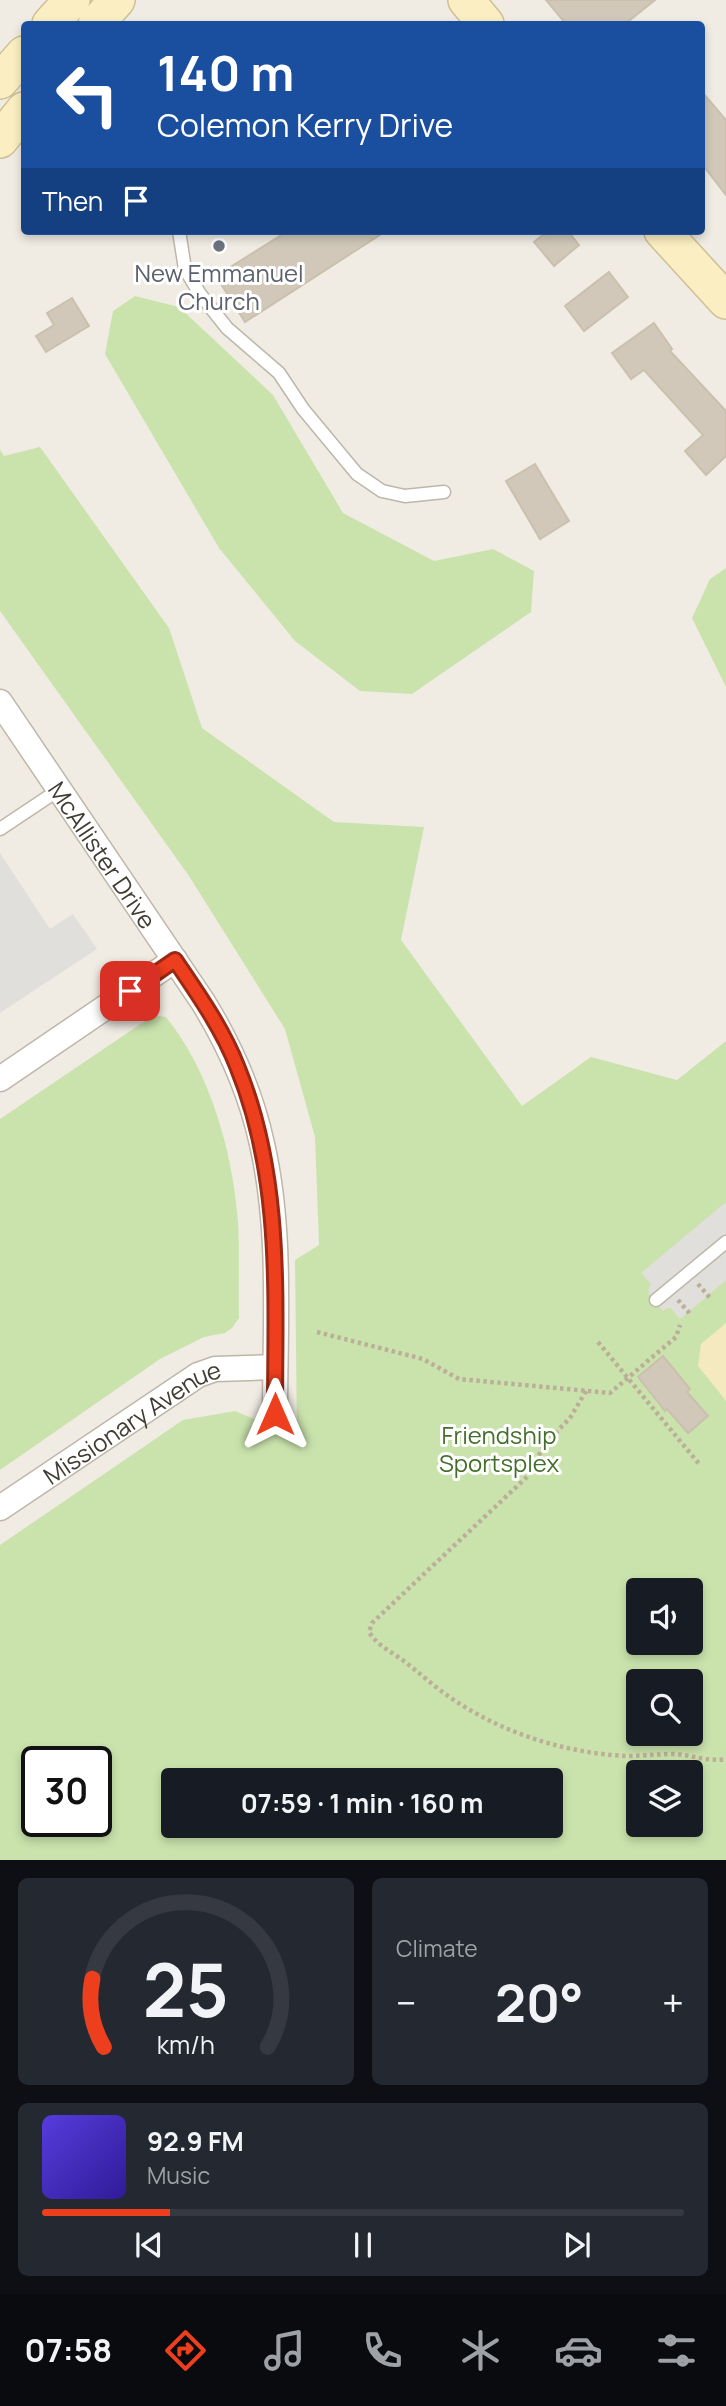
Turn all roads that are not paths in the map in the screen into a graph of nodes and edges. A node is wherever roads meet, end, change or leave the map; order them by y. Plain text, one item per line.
1 (72, 0) edge
2 (117, 0) edge
3 (466, 0) edge
4 (53, 21) edge
5 (99, 21) edge
6 (484, 21) edge
7 (21, 57) edge
8 (0, 81) edge
9 (21, 114) edge
10 (0, 140) edge
11 (180, 235) edge
12 (667, 235) edge
13 (726, 301) edge
14 (444, 492) dead end
15 (0, 702) edge
16 (60, 789) junction
17 (0, 829) edge
18 (175, 960) junction
19 (0, 1079) edge
20 (726, 1242) edge
21 (656, 1300) dead end
22 (275, 1367) junction
23 (275, 1414) dead end
24 (0, 1508) edge

1 - 4 main road
2 - 5 main road
3 - 6 main road
7 - 8 main road
9 - 10 main road
11 - 14 lane
12 - 13 main road
15 - 16 street, McAllister Drive
16 - 17 lane
16 - 18 street, McAllister Drive
18 - 19 street
18 - 22 street, McAllister Drive
20 - 21 lane
22 - 23 street, McAllister Drive
22 - 24 street, Missionary Avenue

